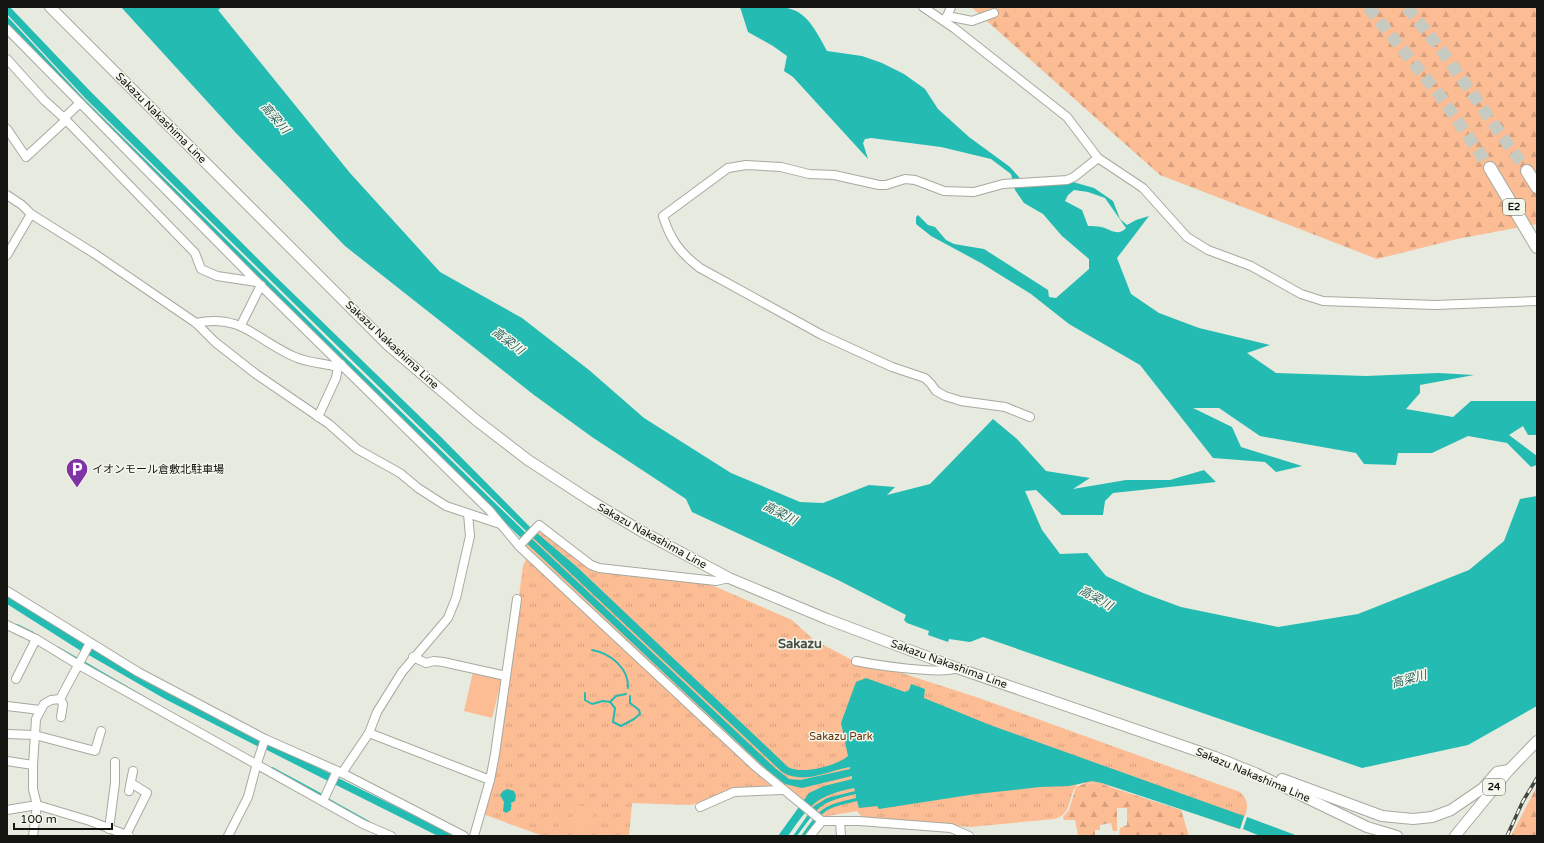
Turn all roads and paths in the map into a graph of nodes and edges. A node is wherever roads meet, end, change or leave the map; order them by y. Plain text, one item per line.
1 (50, 7) edge
2 (923, 7) edge
3 (951, 7) edge
4 (994, 14) dead end
5 (946, 19) junction
6 (7, 29) edge
7 (7, 59) edge
8 (80, 102) junction
9 (65, 119) junction
10 (7, 129) edge
11 (1098, 158) junction
12 (1490, 168) tunnel mouth
13 (1527, 171) tunnel mouth
14 (1537, 187) edge
15 (7, 195) edge
16 (31, 214) junction
17 (1537, 247) edge
18 (7, 254) edge
19 (259, 284) junction
20 (1537, 301) edge
21 (196, 323) junction
22 (241, 325) junction
23 (339, 365) junction
24 (318, 417) junction
25 (1030, 417) dead end
26 (468, 514) junction
27 (500, 524) junction
28 (521, 544) junction
29 (729, 578) junction
30 (7, 591) edge
31 (517, 599) dead end
32 (7, 625) edge
33 (36, 639) junction
34 (89, 644) junction
35 (413, 657) junction
36 (856, 661) dead end
37 (77, 664) junction
38 (957, 668) junction
39 (506, 676) junction
40 (16, 679) dead end
41 (60, 699) junction
42 (7, 706) edge
43 (40, 710) junction
44 (61, 717) dead end
45 (101, 731) dead end
46 (369, 733) junction
47 (7, 734) edge
48 (35, 735) junction
49 (265, 739) junction
50 (1537, 741) edge
51 (1225, 761) junction
52 (7, 762) edge
53 (115, 762) dead end
54 (256, 762) junction
55 (33, 765) junction
56 (1509, 770) junction
57 (133, 771) dead end
58 (338, 774) junction
59 (490, 780) junction
60 (783, 790) junction
61 (324, 801) junction
62 (37, 805) junction
63 (700, 807) dead end
64 (7, 810) edge
65 (820, 820) junction
66 (840, 822) junction
67 (109, 829) junction
68 (33, 836) edge
69 (127, 836) edge
70 (228, 836) edge
71 (391, 836) edge
72 (464, 836) edge
73 (474, 836) edge
74 (810, 836) edge
75 (841, 836) edge
76 (969, 836) edge
77 (1397, 836) edge
78 (1455, 836) edge

1 - 29 main road, Sakazu Nakashima Line
2 - 5 street
3 - 5 street
4 - 5 street
5 - 11 street
6 - 8 street
7 - 9 street
8 - 9 street
8 - 19 street
9 - 10 street
9 - 19 street
11 - 20 street
11 - 25 street
12 - 17 highway, E2
13 - 14 highway
15 - 16 street
16 - 18 street
16 - 21 street
19 - 22 street
19 - 23 street
21 - 22 street
21 - 24 street
22 - 23 street
23 - 24 street
23 - 27 street
24 - 26 street
26 - 27 street
26 - 35 street
27 - 28 street
28 - 29 street
28 - 60 street
29 - 38 main road, Sakazu Nakashima Line
30 - 34 street
31 - 39 street
32 - 33 street
33 - 37 street
33 - 40 street
34 - 37 street
34 - 49 street
35 - 39 street
35 - 46 street
36 - 38 street
37 - 41 street
37 - 54 street
38 - 51 main road, Sakazu Nakashima Line
39 - 59 street
41 - 43 street
41 - 44 street
42 - 43 street
43 - 48 street
45 - 48 street
46 - 58 street
46 - 59 street
47 - 48 street
48 - 55 street
49 - 54 street
49 - 58 street
50 - 56 main road, 24
51 - 56 main road
51 - 77 main road, Sakazu Nakashima Line
52 - 55 street
53 - 67 street
54 - 61 street
54 - 70 street
55 - 62 street
56 - 78 main road, 24
57 - 69 street
58 - 61 street
58 - 72 street
59 - 73 street
60 - 63 street
60 - 65 street
61 - 71 street
62 - 64 street
62 - 67 street
62 - 68 street
65 - 66 street
65 - 74 street
66 - 75 street
66 - 76 street
67 - 69 street

